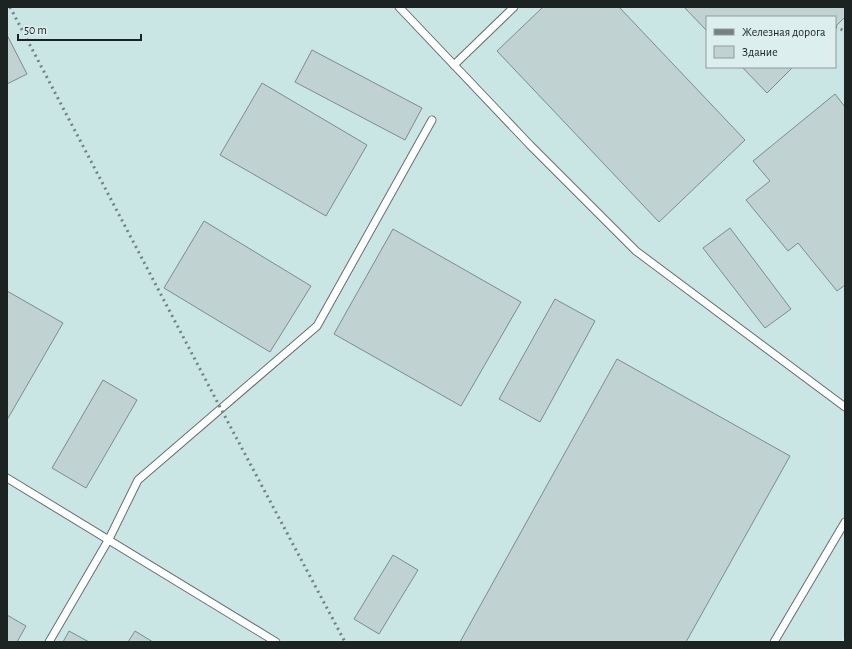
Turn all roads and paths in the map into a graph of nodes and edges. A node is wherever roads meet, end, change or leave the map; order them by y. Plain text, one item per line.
1 (399, 7) edge
2 (514, 7) edge
3 (454, 65) junction
4 (432, 120) dead end
5 (845, 407) edge
6 (7, 478) edge
7 (845, 522) edge
8 (109, 539) junction
9 (49, 642) edge
10 (276, 642) edge
11 (774, 642) edge

1 - 3 lane
2 - 3 lane
3 - 5 lane
4 - 8 lane
6 - 8 lane
7 - 11 lane
8 - 9 lane
8 - 10 lane

